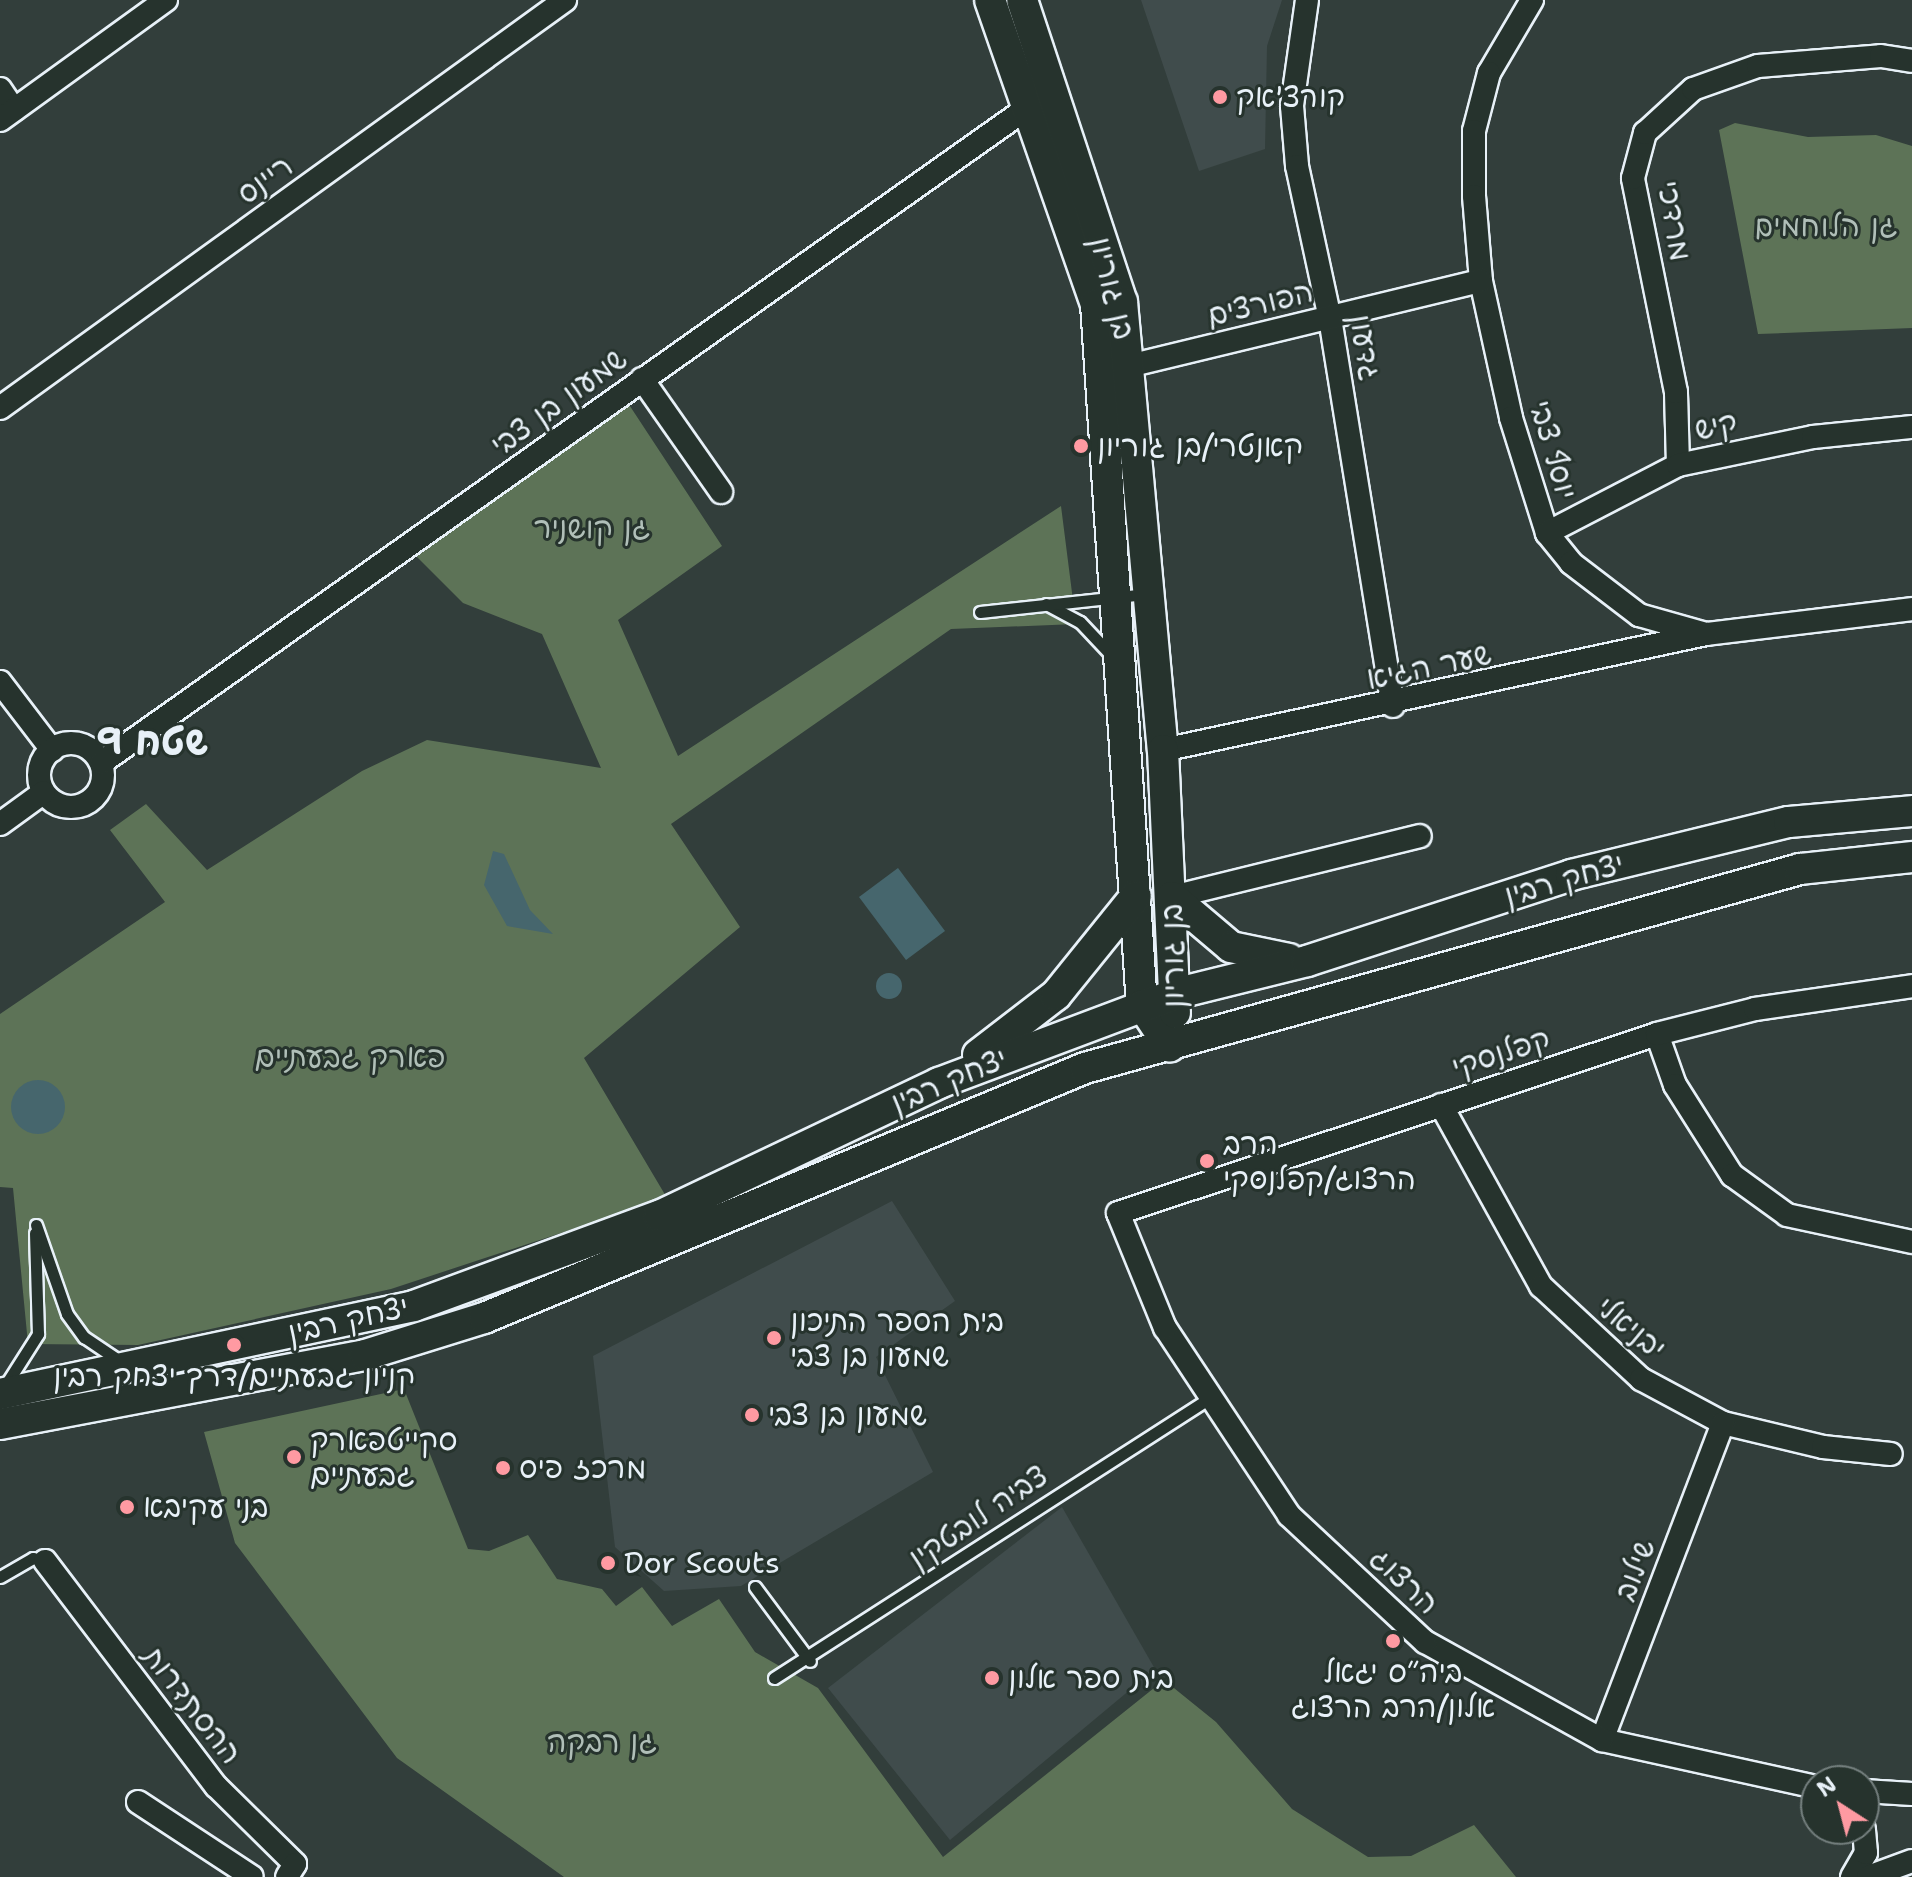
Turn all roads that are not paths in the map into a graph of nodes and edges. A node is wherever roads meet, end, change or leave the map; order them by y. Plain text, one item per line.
1 (166, 0) edge
2 (565, 0) edge
3 (990, 0) edge
4 (1022, 0) edge
5 (1307, 0) edge
6 (1532, 0) edge
7 (1912, 61) edge
8 (0, 89) edge
9 (1041, 100) junction
10 (7, 115) edge
11 (1481, 281) junction
12 (1330, 318) junction
13 (1129, 366) junction
14 (1100, 372) junction
15 (642, 379) junction
16 (0, 408) edge
17 (1912, 427) edge
18 (1678, 465) junction
19 (721, 492) dead end
20 (1547, 533) junction
21 (1117, 594) junction
22 (1148, 594) junction
23 (1046, 604) junction
24 (1912, 609) edge
25 (980, 612) dead end
26 (1706, 634) junction
27 (1122, 672) junction
28 (0, 682) edge
29 (1393, 706) junction
30 (52, 750) junction
31 (1163, 750) junction
32 (101, 763) junction
33 (44, 792) junction
34 (1912, 811) edge
35 (0, 824) edge
36 (1420, 836) dead end
37 (1912, 857) edge
38 (1136, 896) junction
39 (1172, 897) junction
40 (1307, 961) junction
41 (1912, 986) edge
42 (1178, 993) junction
43 (1142, 1005) junction
44 (1657, 1034) junction
45 (1170, 1047) junction
46 (939, 1083) junction
47 (1441, 1105) junction
48 (1118, 1213) joint
49 (1912, 1242) edge
50 (145, 1366) junction
51 (0, 1393) edge
52 (1211, 1397) junction
53 (1723, 1423) junction
54 (0, 1424) edge
55 (1891, 1454) dead end
56 (45, 1561) joint
57 (0, 1577) edge
58 (755, 1587) dead end
59 (810, 1661) junction
60 (774, 1678) dead end
61 (1602, 1740) junction
62 (1800, 1783) edge
63 (1880, 1792) edge
64 (1912, 1794) edge
65 (138, 1802) dead end
66 (1865, 1845) edge
67 (1912, 1861) edge
68 (1912, 1871) edge
69 (252, 1877) edge
70 (287, 1877) edge
71 (1852, 1877) edge
72 (1868, 1877) edge
73 (1883, 1877) edge

1 - 10 street
2 - 16 street, ריינס
3 - 9 main road, בן גוריון
4 - 9 main road, בן גוריון
5 - 12 street, גדעון
6 - 11 street, יוסף צבי
7 - 18 street, מרדכי
8 - 10 street
9 - 13 main road, בן גוריון
9 - 14 main road, בן גוריון
9 - 15 street, שמעון בן צבי
11 - 12 street, הפורצים
11 - 20 street, יוסף צבי
12 - 13 street, הפורצים
12 - 29 street, גדעון
13 - 14 street, הפורצים
13 - 22 main road, בן גוריון
14 - 21 main road, בן גוריון
15 - 19 street
15 - 32 street, שמעון בן צבי
17 - 18 street, קיש
18 - 20 street, קיש
20 - 26 street, יוסף צבי
21 - 22 lane
21 - 23 lane
21 - 27 main road, בן גוריון
22 - 31 main road, בן גוריון
23 - 25 lane
23 - 27 lane
24 - 26 street, יוסף צבי
26 - 29 street, שער הגיא
27 - 38 main road, בן גוריון
28 - 30 street
29 - 31 street, שער הגיא
30 - 32 street
30 - 33 street
31 - 39 main road, בן גוריון
32 - 33 street
33 - 35 street
34 - 40 main road, יצחק רבין
36 - 39 street
37 - 45 main road, יצחק רבין
38 - 43 main road, בן גוריון
38 - 46 main road
39 - 40 main road
39 - 42 main road, בן גוריון
40 - 42 main road, יצחק רבין
41 - 44 street, קפלנסקי
42 - 43 main road, יצחק רבין
42 - 45 main road, בן גוריון
43 - 45 main road, בן גוריון
43 - 46 main road, יצחק רבין
44 - 47 street, קפלנסקי
44 - 49 street
45 - 54 main road, יצחק רבין
46 - 50 main road, יצחק רבין
47 - 48 street, קפלנסקי
47 - 53 street, יבניאלי
48 - 52 street, הרצוג
50 - 51 main road, יצחק רבין
50 - 51 lane
52 - 59 lane, צביה לובטקין
52 - 61 street, הרצוג
53 - 55 street, יבניאלי
53 - 61 street, שילוב
56 - 57 lane
56 - 70 street, ההסתדרות
58 - 59 lane
59 - 60 lane, צביה לובטקין
61 - 62 street, הרצוג
63 - 64 street
65 - 69 street
66 - 71 street
67 - 72 street
68 - 73 street

